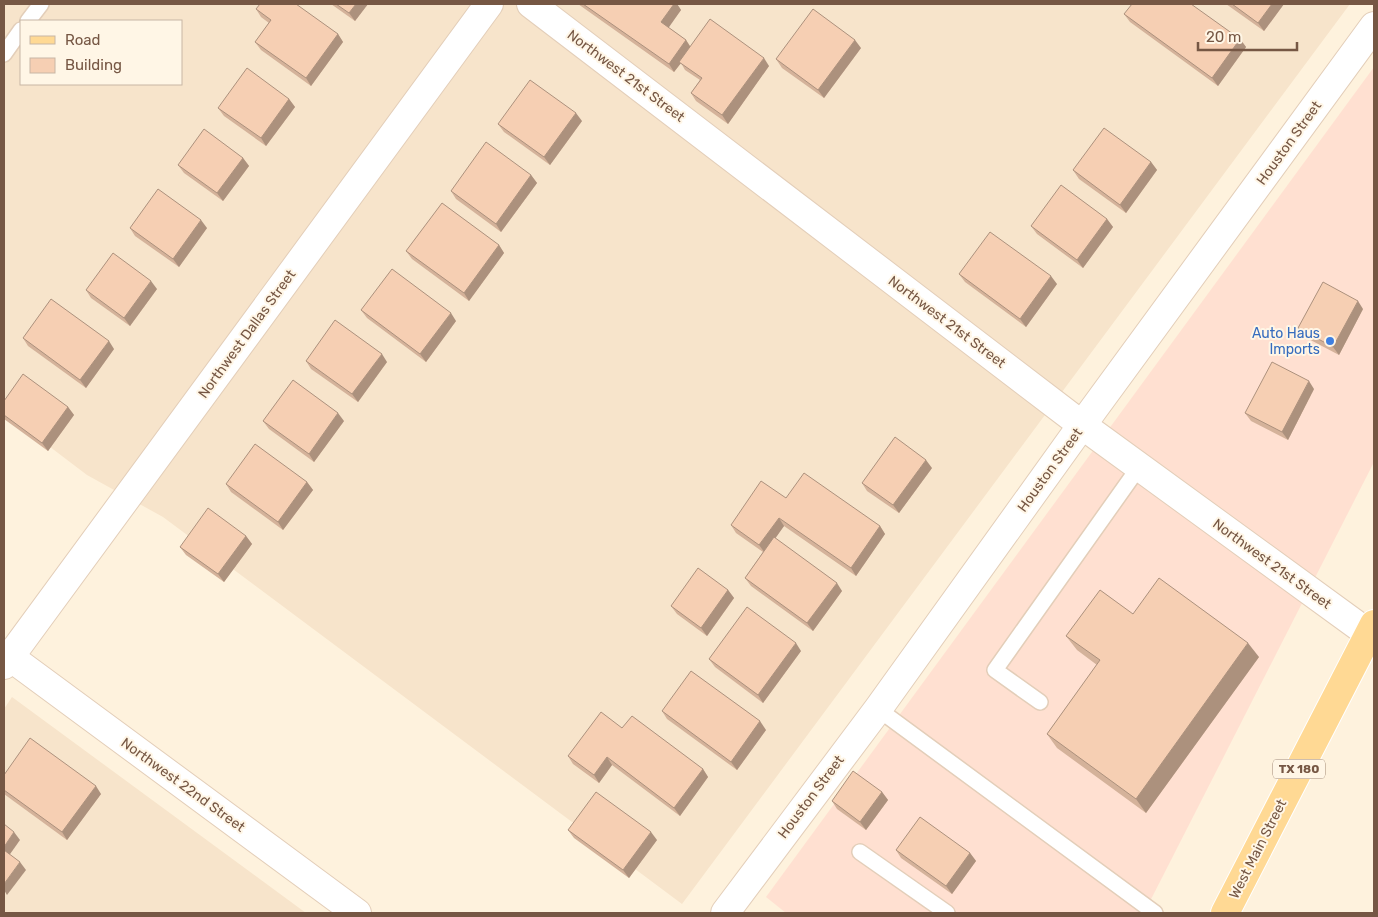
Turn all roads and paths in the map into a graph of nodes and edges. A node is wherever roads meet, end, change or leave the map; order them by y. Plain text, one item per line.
1 (41, 4) edge
2 (489, 4) edge
3 (530, 4) edge
4 (29, 20) edge
5 (1374, 26) edge
6 (20, 31) edge
7 (4, 54) edge
8 (1082, 425) junction
9 (1139, 467) junction
10 (1372, 629) edge
11 (7, 661) edge
12 (1040, 702) dead end
13 (878, 709) junction
14 (860, 852) dead end
15 (357, 913) edge
16 (725, 913) edge
17 (947, 913) edge
18 (1155, 913) edge
19 (1224, 913) edge

1 - 4 lane
2 - 11 street, Northwest Dallas Street
3 - 8 street, Northwest 21st Street
5 - 8 street, Houston Street
6 - 7 lane
8 - 9 street, Northwest 21st Street
8 - 13 street, Houston Street
9 - 10 street, Northwest 21st Street
9 - 12 lane
10 - 19 main road, West Main Street / TX 180
11 - 15 street, Northwest 22nd Street
13 - 16 street, Houston Street
13 - 18 lane
14 - 17 lane

